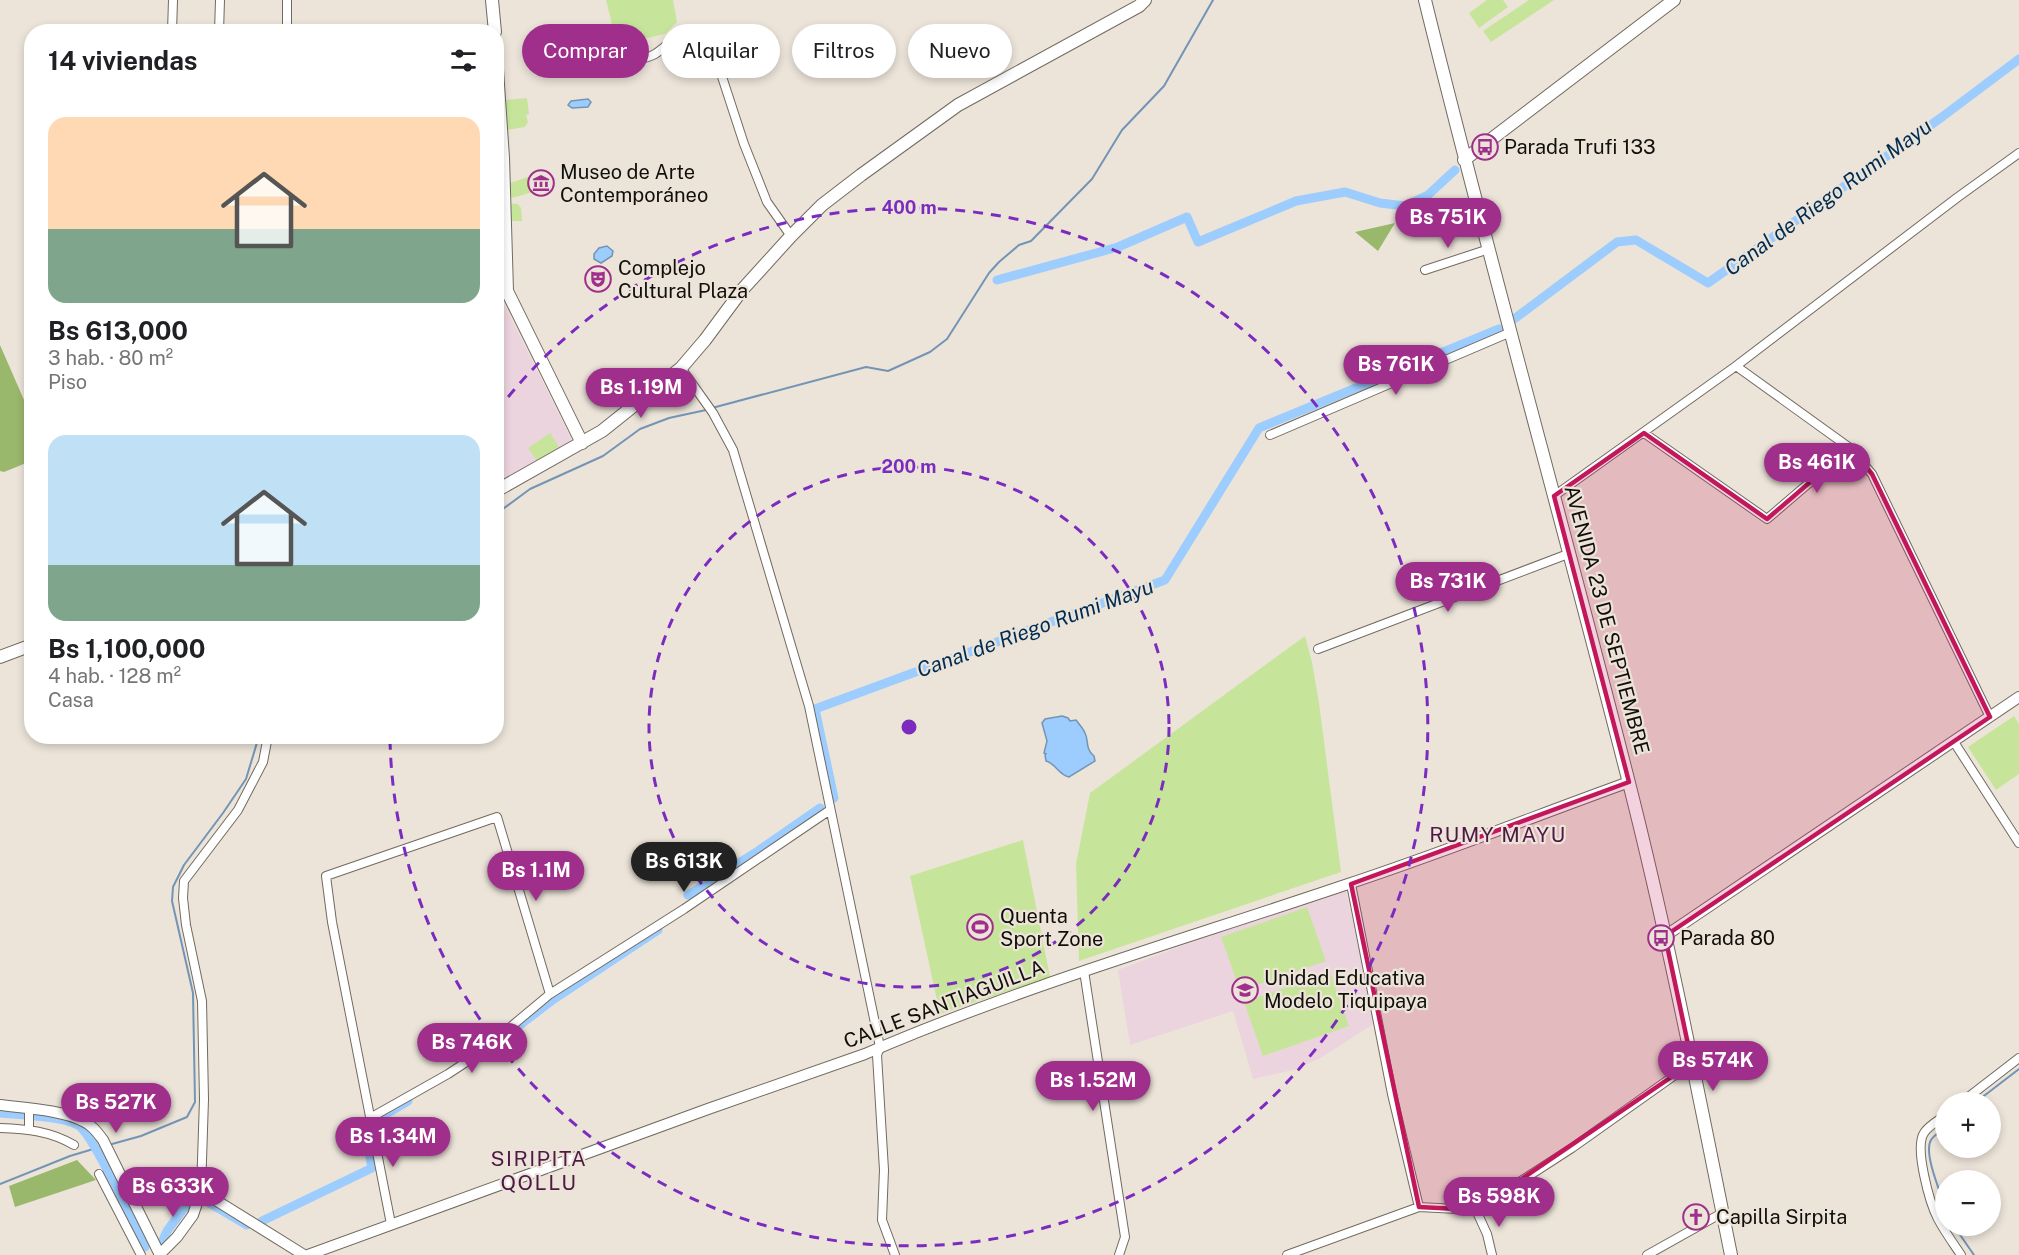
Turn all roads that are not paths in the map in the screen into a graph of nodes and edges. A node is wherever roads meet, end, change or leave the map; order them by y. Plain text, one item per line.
1 (173, 0) edge
2 (219, 0) edge
3 (287, 0) edge
4 (492, 0) edge
5 (1146, 0) edge
6 (1425, 0) edge
7 (1674, 0) edge
8 (172, 24) edge
9 (219, 24) edge
10 (287, 24) edge
11 (494, 24) edge
12 (649, 56) edge
13 (2019, 153) edge
14 (1464, 160) junction
15 (504, 236) edge
16 (791, 236) junction
17 (1489, 249) junction
18 (1425, 270) dead end
19 (1511, 333) junction
20 (1736, 366) junction
21 (681, 368) junction
22 (1644, 433) junction
23 (1270, 435) dead end
24 (582, 443) junction
25 (1850, 448) junction
26 (504, 487) edge
27 (1554, 496) junction
28 (1568, 554) junction
29 (24, 648) edge
30 (1318, 649) dead end
31 (0, 657) edge
32 (2019, 697) edge
33 (1990, 717) junction
34 (1954, 742) junction
35 (266, 744) edge
36 (1629, 782) junction
37 (830, 810) junction
38 (2019, 843) edge
39 (1351, 884) junction
40 (1665, 936) junction
41 (1084, 971) junction
42 (550, 994) junction
43 (880, 1047) junction
44 (2019, 1058) edge
45 (1692, 1064) junction
46 (1975, 1092) edge
47 (0, 1105) edge
48 (29, 1110) junction
49 (370, 1118) junction
50 (1935, 1124) edge
51 (29, 1127) junction
52 (0, 1128) edge
53 (74, 1145) dead end
54 (99, 1174) dead end
55 (201, 1191) junction
56 (1419, 1208) junction
57 (1476, 1210) junction
58 (1722, 1213) junction
59 (391, 1224) junction
60 (141, 1255) edge
61 (159, 1255) edge
62 (306, 1255) edge
63 (895, 1255) edge
64 (1119, 1255) edge
65 (1287, 1255) edge
66 (1492, 1255) edge
67 (1647, 1255) edge
68 (1731, 1255) edge
69 (1961, 1255) edge

1 - 8 street
2 - 9 street
3 - 10 street
4 - 11 main road
5 - 16 main road
6 - 14 main road, AVENIDA 23 DE SEPTIEMBRE
7 - 14 main road
12 - 16 street
13 - 20 street
14 - 17 main road, AVENIDA 23 DE SEPTIEMBRE
15 - 24 main road
16 - 21 main road
17 - 18 street
17 - 19 main road, AVENIDA 23 DE SEPTIEMBRE
19 - 23 street
19 - 27 main road, AVENIDA 23 DE SEPTIEMBRE
20 - 22 street
20 - 25 street
21 - 24 main road
21 - 37 street
22 - 25 street
22 - 27 street
24 - 26 main road
25 - 33 street
27 - 28 main road, AVENIDA 23 DE SEPTIEMBRE
28 - 30 street
28 - 36 main road, AVENIDA 23 DE SEPTIEMBRE
29 - 31 main road
32 - 33 street
33 - 34 street
34 - 38 street
34 - 40 street
35 - 55 street
36 - 39 street, CALLE SANTIAGUILLA
36 - 40 main road, AVENIDA 23 DE SEPTIEMBRE
37 - 42 street
37 - 43 street
39 - 41 street, CALLE SANTIAGUILLA
39 - 56 street
40 - 45 main road, AVENIDA 23 DE SEPTIEMBRE
41 - 43 street, CALLE SANTIAGUILLA
41 - 64 street
42 - 49 street
42 - 49 street
43 - 59 street, CALLE SANTIAGUILLA
43 - 63 street
44 - 46 street
45 - 57 street
45 - 58 main road, AVENIDA 23 DE SEPTIEMBRE
47 - 48 street
48 - 51 street
48 - 61 street
49 - 59 street
50 - 69 street
51 - 52 street
51 - 53 street
54 - 60 street
55 - 61 street
55 - 62 street, CALLE SANTIAGUILLA
56 - 57 street
56 - 65 street
57 - 66 street
58 - 67 street
58 - 68 main road, AVENIDA 23 DE SEPTIEMBRE
59 - 62 street, CALLE SANTIAGUILLA

